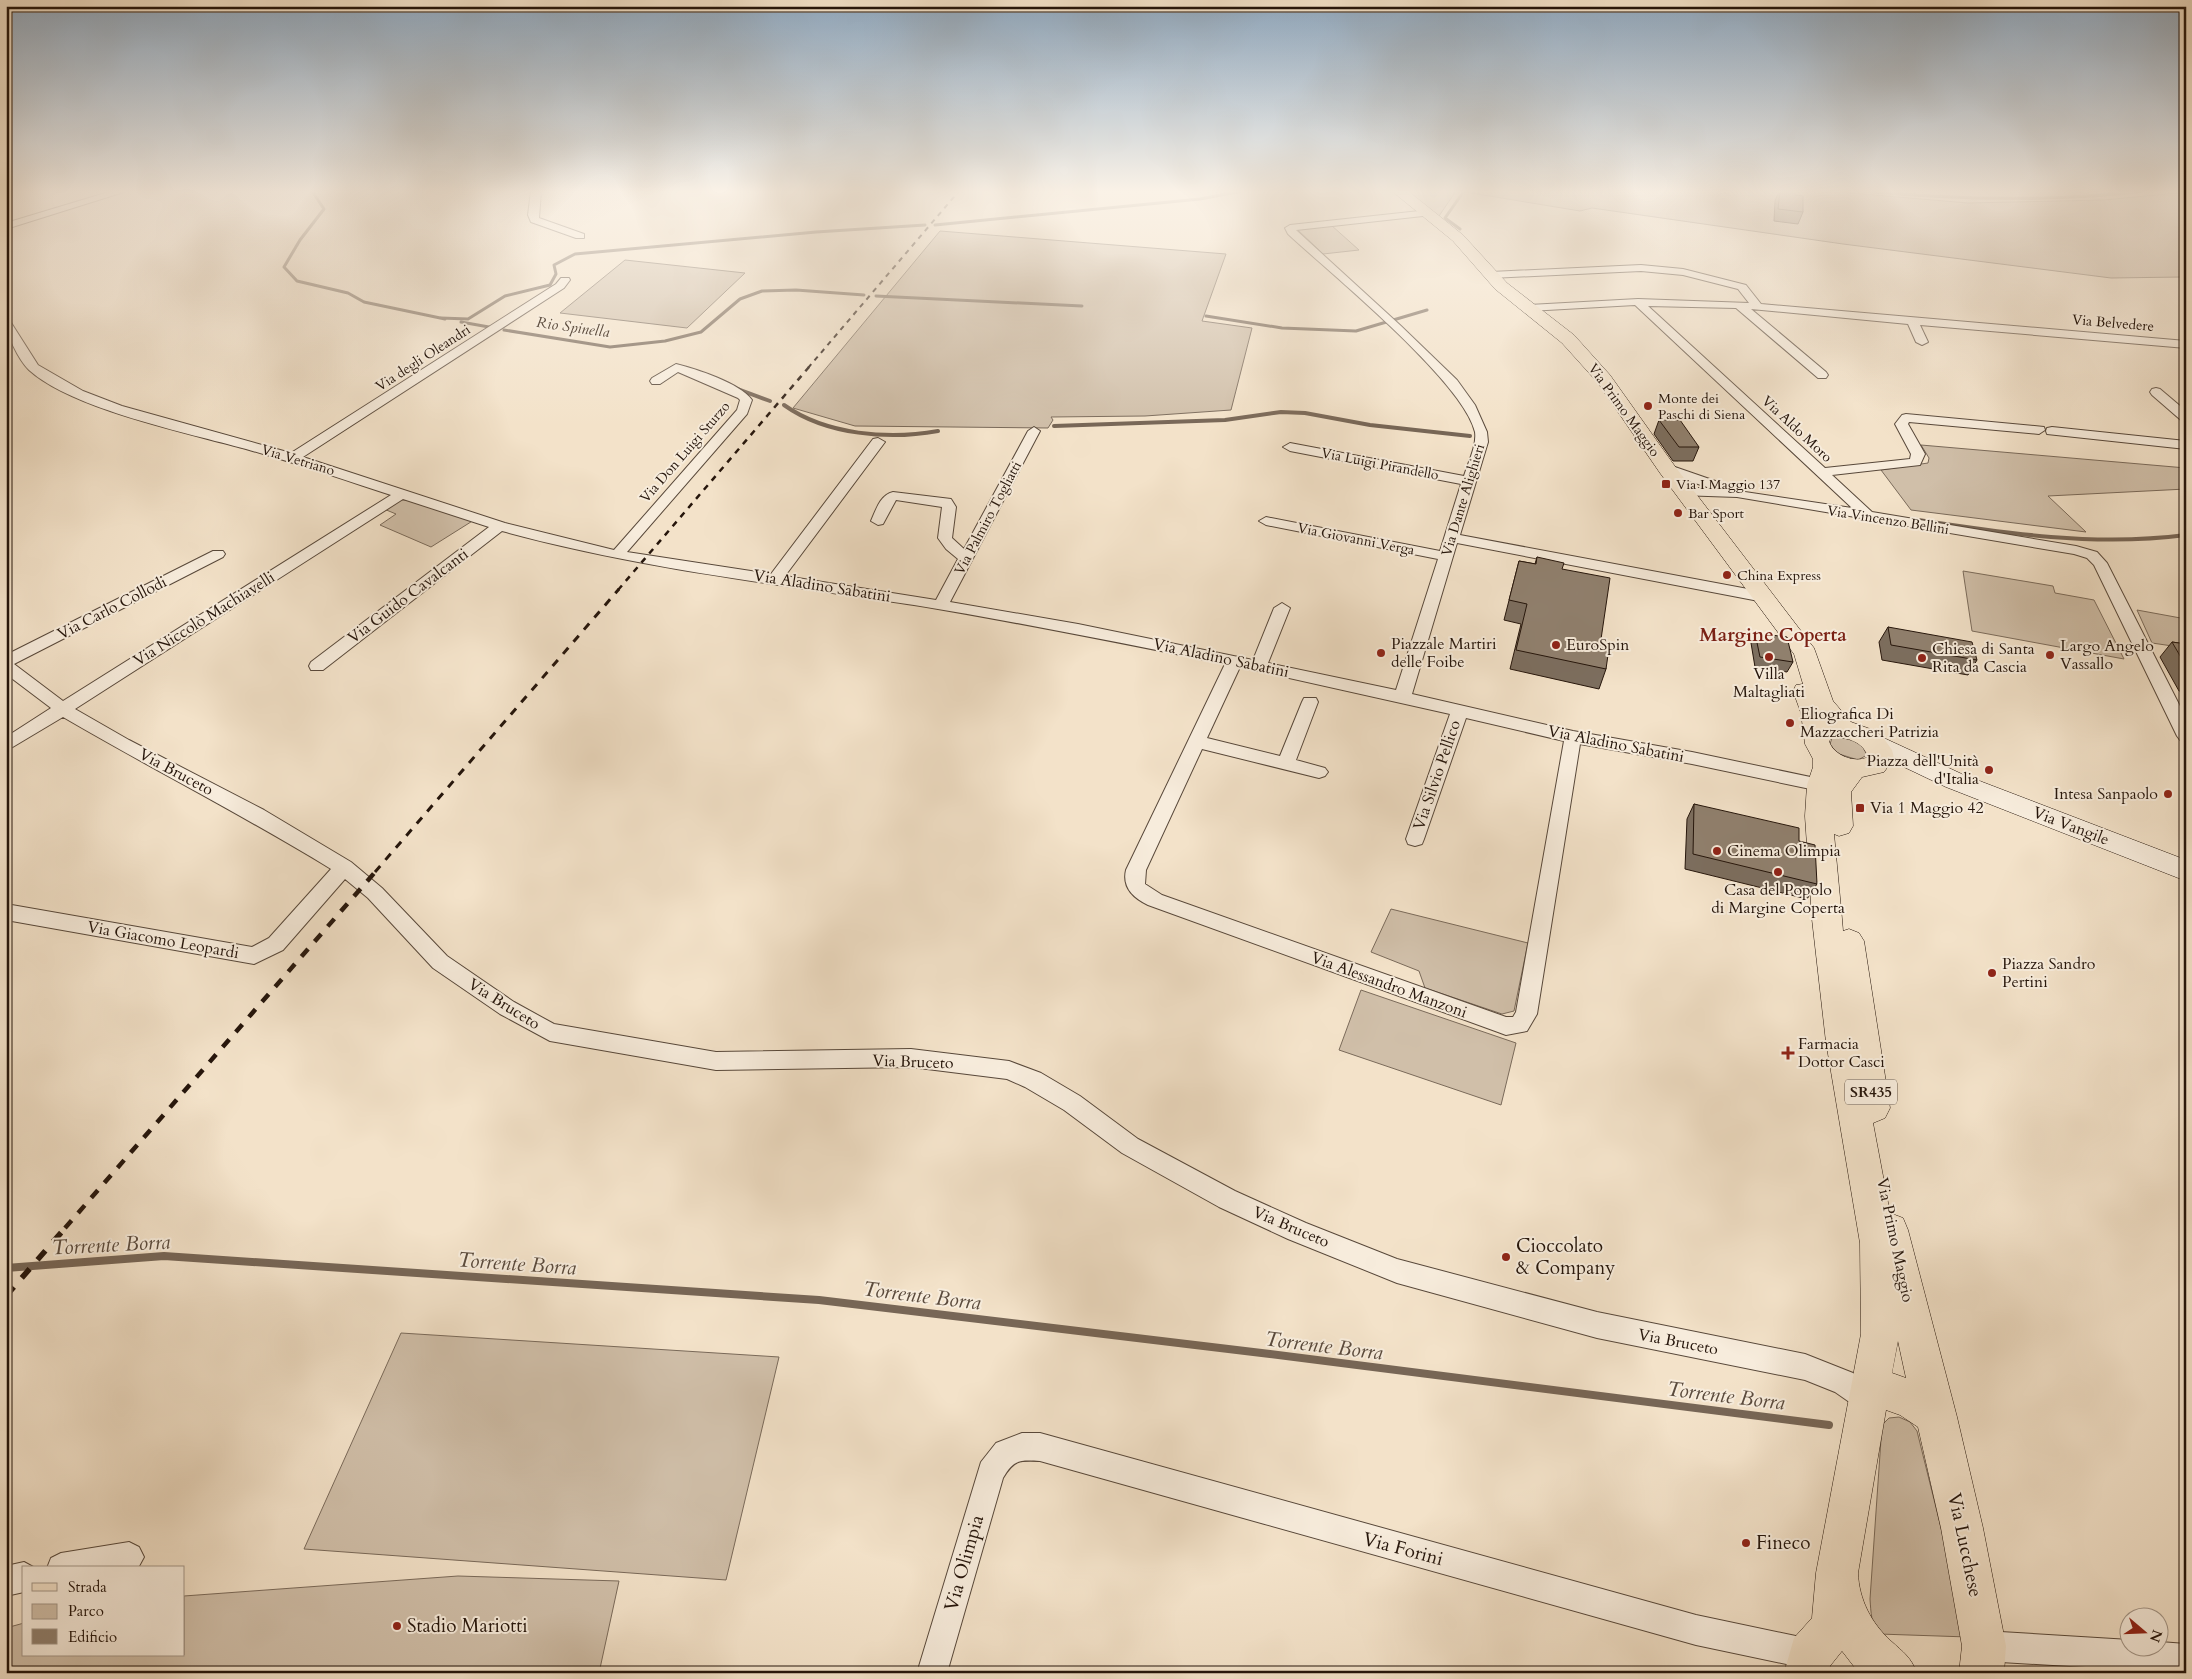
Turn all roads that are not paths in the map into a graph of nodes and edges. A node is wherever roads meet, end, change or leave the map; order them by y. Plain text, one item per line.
1 (1334, 269) edge
2 (1486, 269) edge
3 (1613, 269) edge
4 (1656, 269) edge
5 (1491, 275) junction
6 (565, 280) dead end
7 (1638, 302) junction
8 (1739, 305) junction
9 (1757, 306) junction
10 (1528, 308) junction
11 (1912, 320) junction
12 (6, 323) edge
13 (1922, 342) dead end
14 (2186, 345) edge
15 (1822, 375) dead end
16 (656, 381) dead end
17 (2156, 392) dead end
18 (2186, 418) edge
19 (1034, 431) dead end
20 (878, 442) dead end
21 (2186, 445) edge
22 (1290, 447) dead end
23 (293, 458) junction
24 (1667, 469) junction
25 (1821, 472) junction
26 (1470, 481) junction
27 (1684, 492) junction
28 (1737, 493) junction
29 (401, 494) junction
30 (1870, 517) junction
31 (878, 521) dead end
32 (1266, 522) dead end
33 (500, 526) junction
34 (1451, 538) junction
35 (218, 554) dead end
36 (617, 555) junction
37 (1446, 556) junction
38 (967, 559) junction
39 (775, 579) junction
40 (1764, 597) junction
41 (941, 605) junction
42 (1282, 608) dead end
43 (1794, 639) junction
44 (1235, 660) junction
45 (6, 662) edge
46 (6, 666) edge
47 (316, 666) dead end
48 (1259, 666) junction
49 (1403, 696) junction
50 (1310, 702) dead end
51 (63, 709) junction
52 (1460, 710) junction
53 (1842, 728) junction
54 (2186, 736) edge
55 (1573, 737) junction
56 (1196, 742) junction
57 (1873, 742) junction
58 (6, 745) edge
59 (1821, 759) junction
60 (1286, 764) junction
61 (1862, 768) junction
62 (1319, 772) dead end
63 (1955, 781) junction
64 (1414, 839) dead end
65 (344, 867) junction
66 (2186, 871) edge
67 (6, 912) edge
68 (1869, 1393) junction
69 (1937, 1417) junction
70 (1000, 1454) joint
71 (129, 1557) dead end
72 (73, 1566) edge
73 (22, 1577) edge
74 (6, 1581) edge
75 (1838, 1593) junction
76 (1983, 1659) edge
77 (2186, 1659) edge
78 (1808, 1664) edge
79 (932, 1673) edge
80 (1895, 1673) edge

1 - 26 street, Via Dante Alighieri
2 - 5 main road, Via Primo Maggio / SR435
3 - 5 street
4 - 9 street
5 - 10 main road, Via Primo Maggio / SR435
6 - 23 street, Via degli Oleandri
7 - 8 street, Via Belvedere
7 - 10 street, Via Belvedere
7 - 25 street, Via Aldo Moro
8 - 9 street, Via Belvedere
8 - 15 street
9 - 11 street, Via Belvedere
10 - 24 main road, Via Primo Maggio / SR435
11 - 13 street
11 - 14 street, Via Belvedere
12 - 23 street, Via Vetriano
16 - 36 street, Via Don Luigi Sturzo
17 - 18 street
19 - 38 street, Via Palmiro Togliatti
20 - 39 street
21 - 25 street
22 - 26 street, Via Luigi Pirandello
23 - 29 street, Via Vetriano
24 - 27 main road, Via Primo Maggio / SR435
24 - 28 street
25 - 30 street, Via Aldo Moro
26 - 34 street, Via Dante Alighieri
27 - 28 street, Via Vincenzo Bellini
27 - 40 main road, Via Primo Maggio / SR435
28 - 30 street, Via Vincenzo Bellini
29 - 33 street, Via Vetriano
29 - 51 street, Via Niccolò Machiavelli
30 - 54 street, Via Vincenzo Bellini
31 - 38 street
32 - 37 street, Via Giovanni Verga
33 - 36 street, Via Vetriano
33 - 47 street, Via Guido Cavalcanti
34 - 37 street, Via Dante Alighieri
34 - 40 street
35 - 45 street, Via Carlo Collodi
36 - 39 street, Via Aladino Sabatini
37 - 49 street, Via Dante Alighieri
38 - 41 street, Via Palmiro Togliatti
39 - 41 street, Via Aladino Sabatini
40 - 43 main road, Via Primo Maggio / SR435
41 - 44 street, Via Aladino Sabatini
42 - 48 street
43 - 53 main road, Via Primo Maggio
43 - 59 main road, SR435
44 - 48 street, Via Aladino Sabatini
44 - 56 street, Via Alessandro Manzoni
46 - 51 street, Via Bruceto
48 - 49 street, Via Aladino Sabatini
49 - 52 street, Via Aladino Sabatini
50 - 60 street
51 - 58 street, Via Niccolò Machiavelli
51 - 65 street, Via Bruceto
52 - 55 street, Via Aladino Sabatini
52 - 64 street, Via Silvio Pellico
53 - 57 main road
53 - 59 main road
55 - 56 street, Via Alessandro Manzoni
55 - 59 street, Via Aladino Sabatini
56 - 60 street
57 - 61 main road, SR435
57 - 63 street
59 - 61 main road
59 - 68 main road, Via Primo Maggio / SR435
60 - 62 street
61 - 63 street
61 - 69 main road, Via Primo Maggio / SR435
63 - 66 street, Via Vangile
65 - 67 street, Via Giacomo Leopardi
65 - 68 street, Via Bruceto
68 - 69 main road
68 - 75 main road
69 - 76 main road, Via Lucchese
70 - 78 street, Via Forini
70 - 79 street, Via Olimpia
71 - 72 street
73 - 74 street
75 - 78 main road
75 - 80 main road
76 - 77 street

